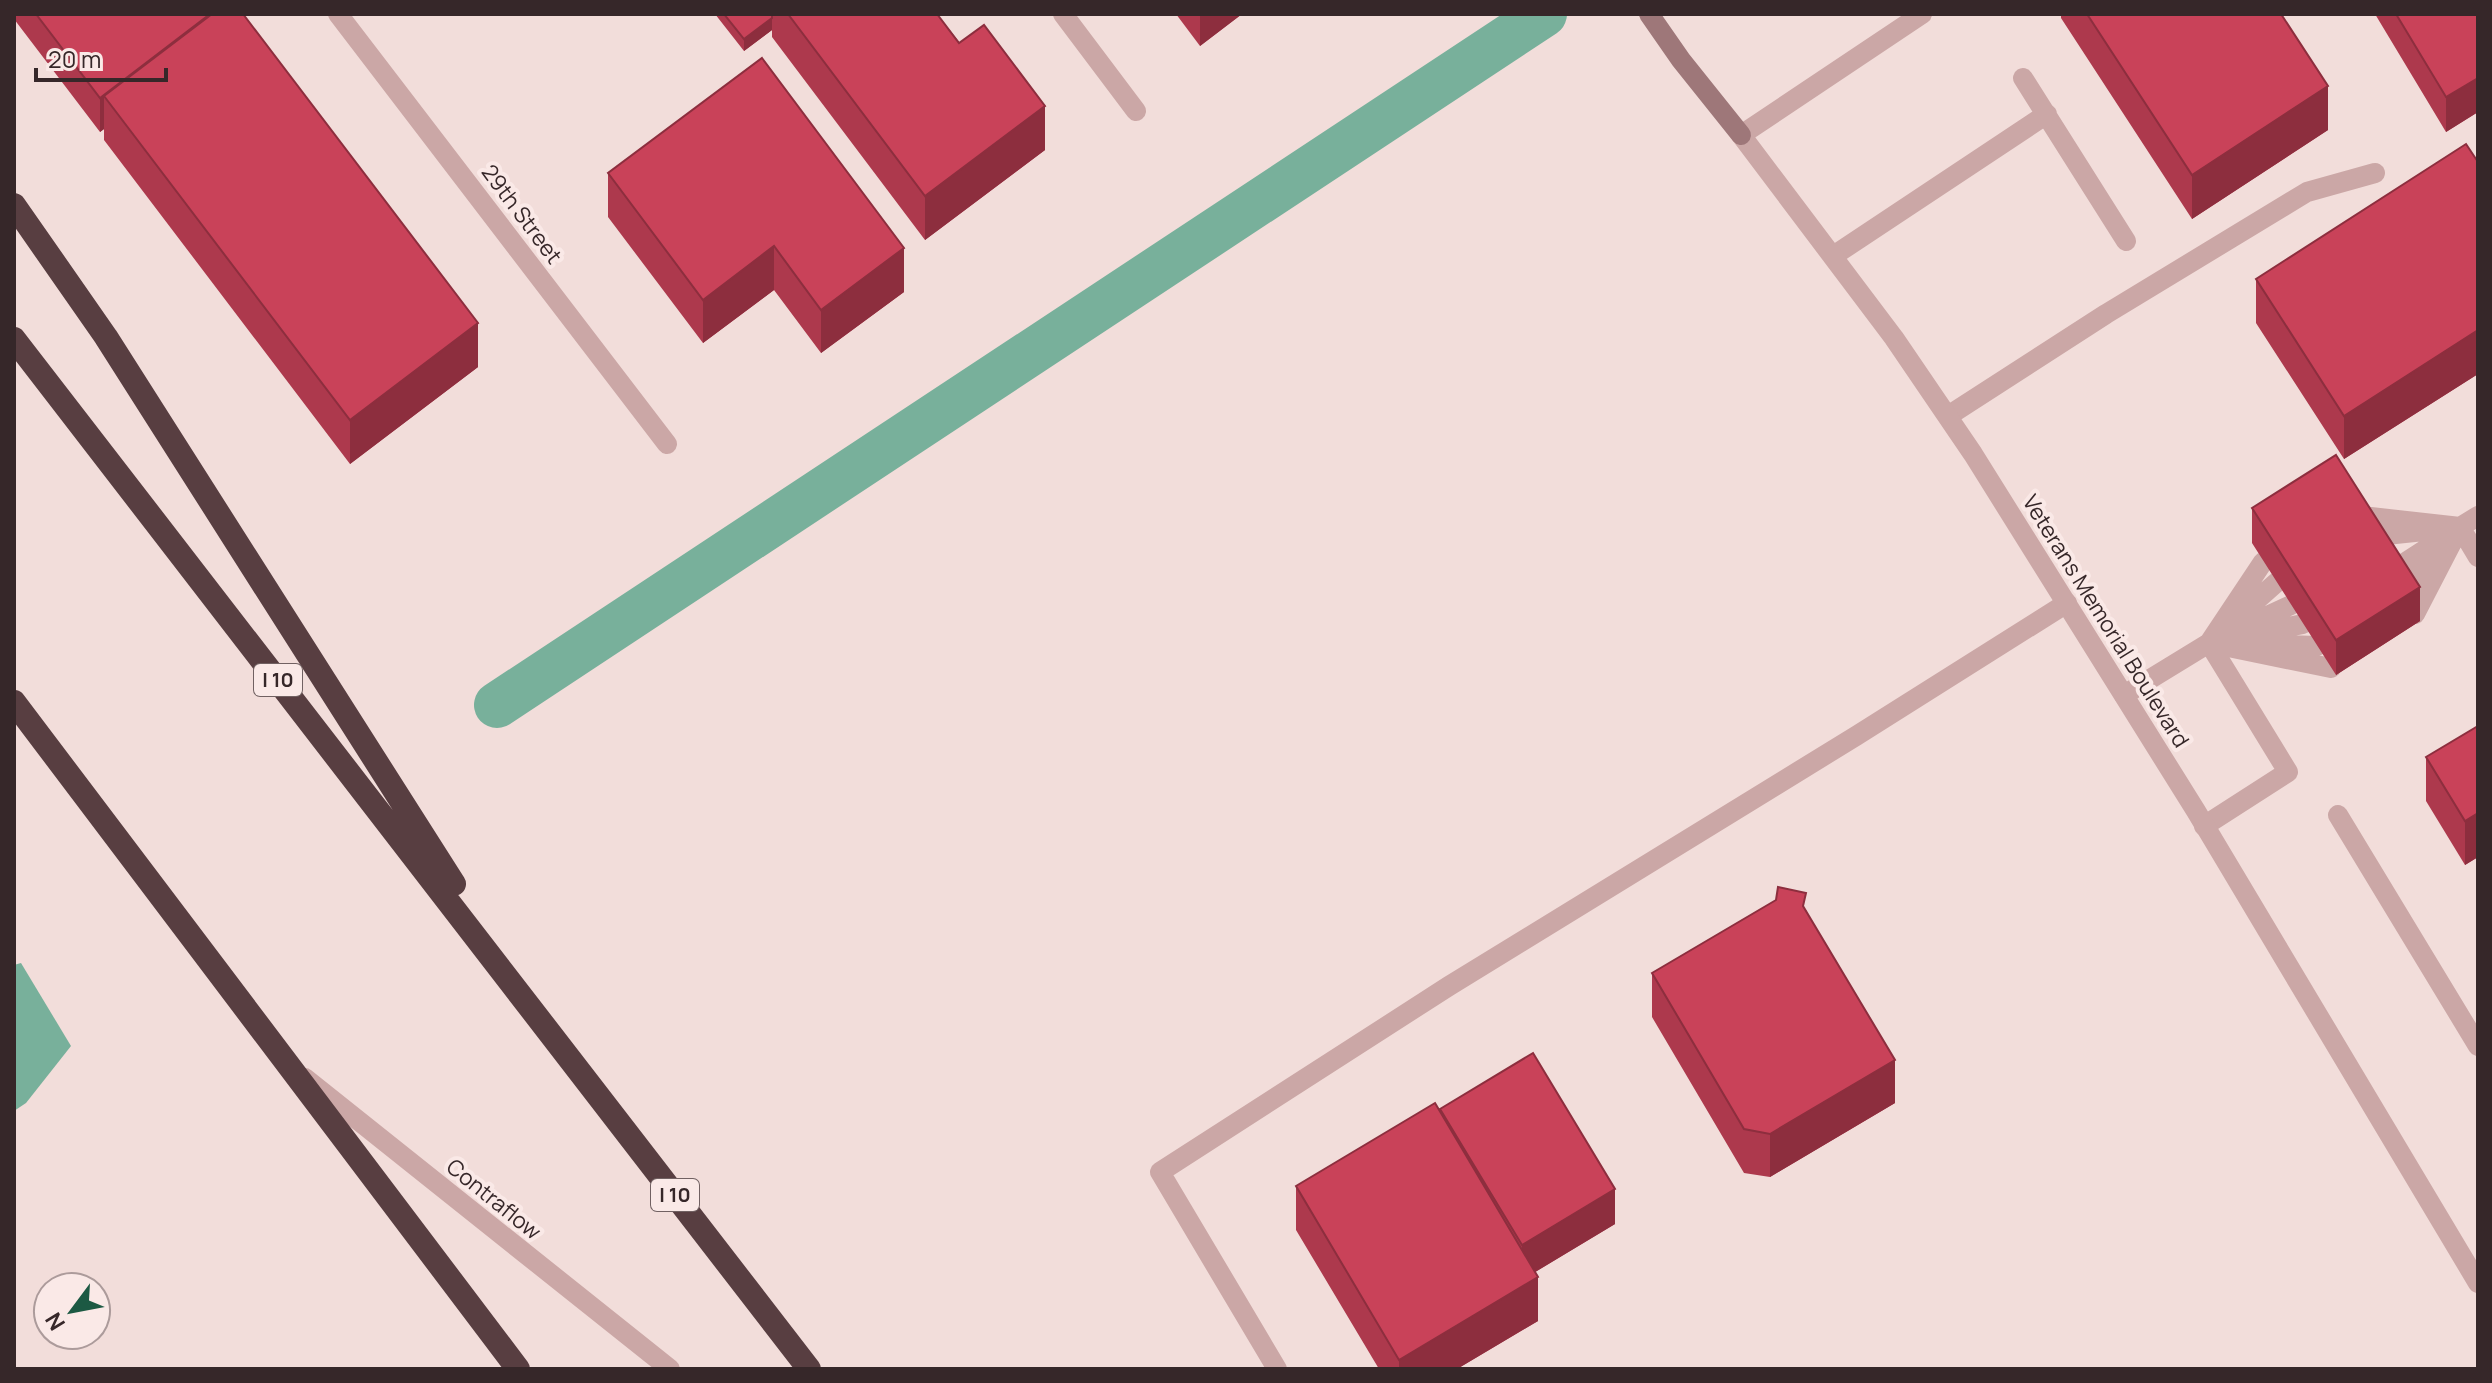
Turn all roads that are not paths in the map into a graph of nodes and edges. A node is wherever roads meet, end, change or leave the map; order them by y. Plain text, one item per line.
1 (338, 14) edge
2 (1063, 14) edge
3 (1649, 14) edge
4 (1922, 14) edge
5 (2023, 78) dead end
6 (1136, 111) dead end
7 (2047, 114) junction
8 (1741, 135) junction
9 (2375, 173) dead end
10 (14, 205) edge
11 (2126, 241) dead end
12 (1833, 256) junction
13 (14, 339) edge
14 (1948, 416) junction
15 (667, 444) dead end
16 (2353, 515) edge
17 (2469, 522) edge
18 (2367, 537) edge
19 (2478, 557) edge
20 (2263, 562) edge
21 (2384, 564) edge
22 (2277, 582) edge
23 (2402, 592) edge
24 (2067, 603) junction
25 (2291, 605) edge
26 (2415, 614) edge
27 (2303, 624) edge
28 (2209, 643) junction
29 (2317, 646) edge
30 (2331, 668) edge
31 (2124, 695) junction
32 (14, 702) edge
33 (2338, 815) dead end
34 (2204, 826) junction
35 (542, 1021) junction
36 (2478, 1046) edge
37 (289, 1066) junction
38 (2478, 1283) edge
39 (518, 1369) edge
40 (670, 1369) edge
41 (809, 1369) edge
42 (1277, 1369) edge

1 - 15 street, 29th Street
2 - 6 street
3 - 8 street, Veterans Memorial Boulevard
4 - 8 street
5 - 7 street
7 - 11 street
7 - 12 street
8 - 12 street, Veterans Memorial Boulevard
9 - 14 street
10 - 35 highway
12 - 14 street, Veterans Memorial Boulevard
13 - 35 highway, I 10
14 - 24 street, Veterans Memorial Boulevard
16 - 17 street
17 - 18 street
17 - 19 street
17 - 21 street
17 - 23 street
17 - 26 street
20 - 28 street
22 - 28 street
24 - 31 street, Veterans Memorial Boulevard
24 - 42 street
25 - 28 street
27 - 28 street
28 - 29 street
28 - 30 street
28 - 31 street
28 - 34 street
31 - 34 street, Veterans Memorial Boulevard
32 - 37 highway
33 - 36 street
34 - 38 street, Veterans Memorial Boulevard
35 - 41 highway, I 10
37 - 39 highway
37 - 40 street, Contraflow

